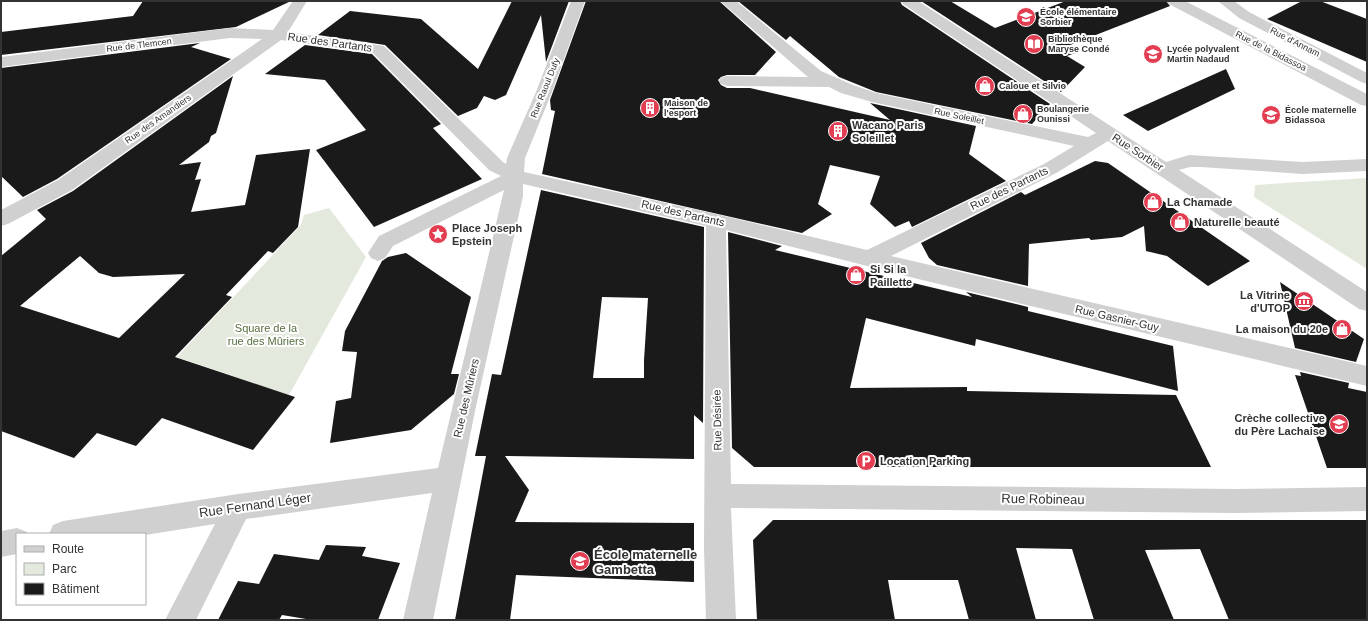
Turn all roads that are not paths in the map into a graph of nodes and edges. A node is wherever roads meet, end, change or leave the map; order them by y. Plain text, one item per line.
1 (300, 1) edge
2 (578, 1) edge
3 (727, 1) edge
4 (908, 1) edge
5 (1174, 1) edge
6 (1225, 1) edge
7 (278, 35) junction
8 (1, 62) edge
9 (1367, 79) edge
10 (726, 81) dead end
11 (830, 82) junction
12 (1367, 101) edge
13 (1108, 132) junction
14 (1089, 143) junction
15 (1367, 165) edge
16 (1164, 169) junction
17 (516, 176) junction
18 (1, 219) edge
19 (716, 221) junction
20 (378, 253) dead end
21 (869, 258) junction
22 (1367, 303) edge
23 (1367, 376) edge
24 (448, 479) junction
25 (718, 496) junction
26 (1367, 499) edge
27 (238, 507) junction
28 (69, 533) edge
29 (16, 541) edge
30 (1, 544) edge
31 (180, 620) edge
32 (418, 620) edge
33 (721, 620) edge

1 - 7 street, Rue des Amandiers
2 - 17 street, Rue Raoul Dufy
3 - 11 street, Rue Soleillet
4 - 13 street, Rue Sorbier
5 - 12 street, Rue de la Bidassoa
6 - 9 street, Rue d'Annam
7 - 8 street, Rue de Tlemcen
7 - 17 street, Rue des Partants
7 - 18 street, Rue des Amandiers
10 - 11 street, Rue Soleillet
11 - 14 street, Rue Soleillet
13 - 14 street, Rue des Partants
13 - 16 street, Rue Sorbier
14 - 21 street, Rue des Partants
15 - 16 street
16 - 22 street, Rue Sorbier
17 - 19 street, Rue des Partants
17 - 20 street
17 - 24 street, Rue des Mûriers
19 - 21 street, Rue des Partants
19 - 25 street, Rue Désirée
21 - 23 street, Rue Gasnier-Guy
24 - 27 street, Rue Fernand Léger
24 - 32 street, Rue des Mûriers
25 - 26 street, Rue Robineau
25 - 33 street, Rue Désirée
27 - 28 street, Rue Fernand Léger
27 - 31 street
29 - 30 street

